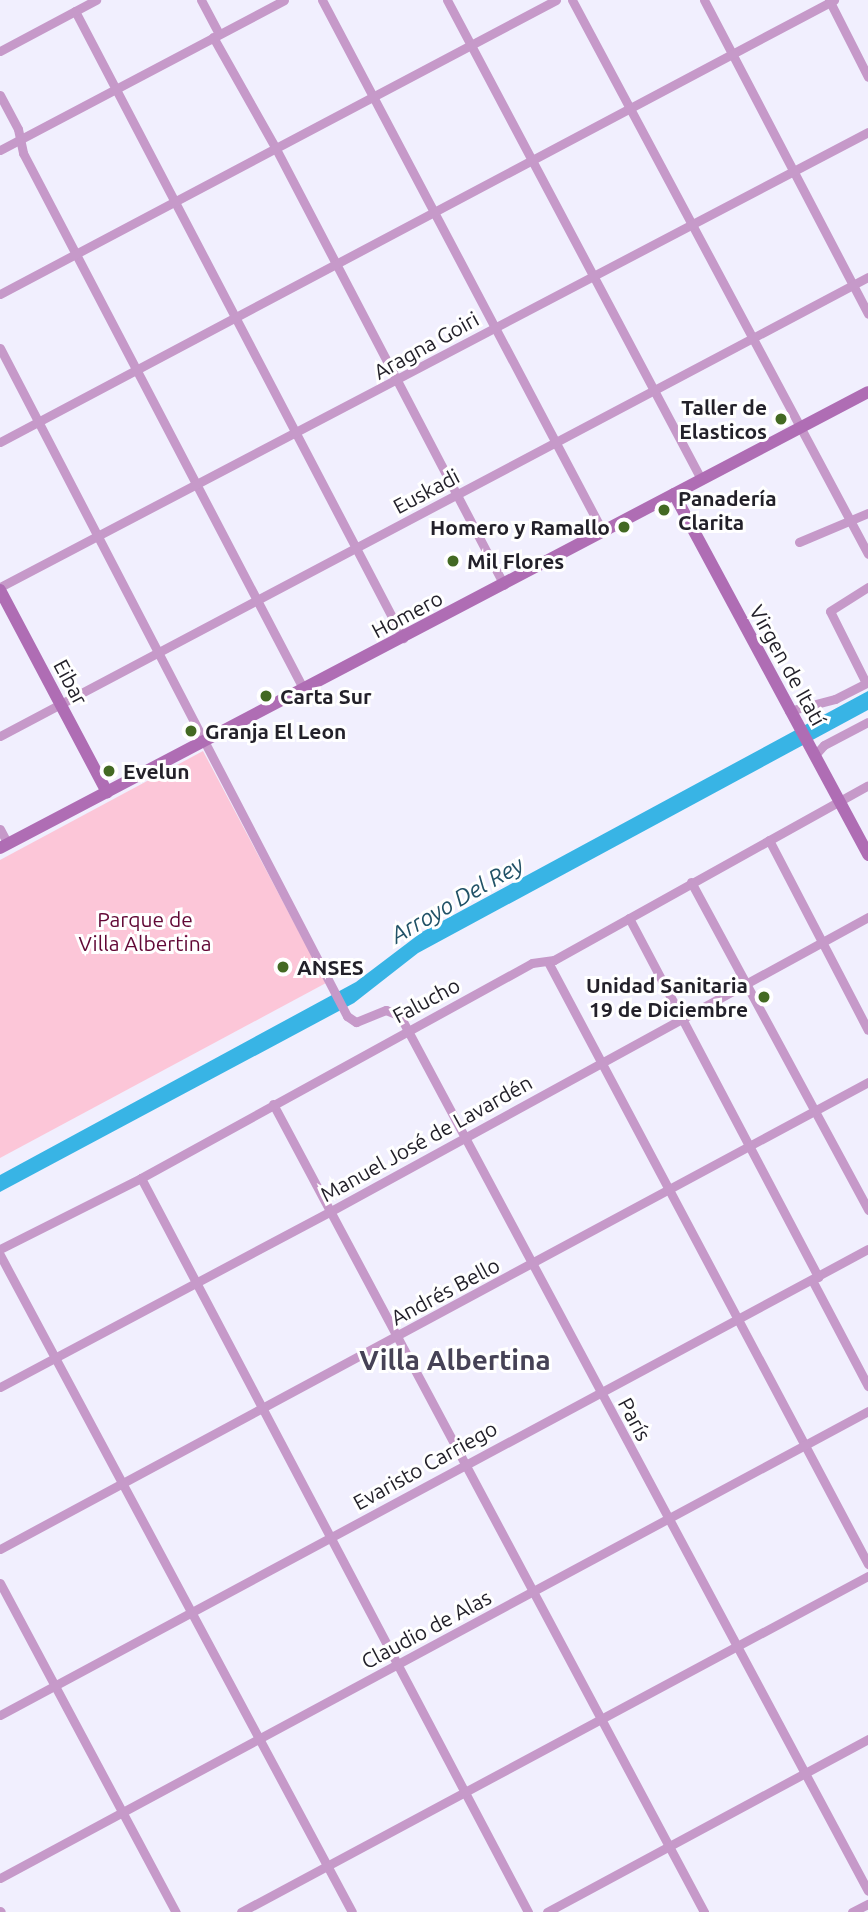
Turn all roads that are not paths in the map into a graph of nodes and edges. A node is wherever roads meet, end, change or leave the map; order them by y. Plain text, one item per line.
1 (96, 0) edge
2 (201, 0) edge
3 (284, 0) edge
4 (321, 0) edge
5 (447, 0) edge
6 (556, 0) edge
7 (572, 0) edge
8 (704, 0) edge
9 (831, 1) edge
10 (75, 11) junction
11 (216, 36) junction
12 (470, 45) junction
13 (0, 51) edge
14 (731, 54) junction
15 (868, 76) edge
16 (114, 89) junction
17 (0, 95) edge
18 (372, 98) junction
19 (630, 107) junction
20 (868, 131) edge
21 (20, 140) junction
22 (275, 147) junction
23 (0, 150) edge
24 (531, 160) junction
25 (792, 170) junction
26 (175, 201) junction
27 (433, 211) junction
28 (692, 222) junction
29 (76, 254) junction
30 (336, 264) junction
31 (595, 274) junction
32 (868, 277) edge
33 (853, 285) junction
34 (0, 294) edge
35 (868, 314) edge
36 (235, 318) junction
37 (495, 327) junction
38 (752, 337) junction
39 (0, 348) edge
40 (137, 368) junction
41 (397, 382) junction
42 (654, 388) junction
43 (868, 393) edge
44 (38, 422) junction
45 (800, 428) junction
46 (297, 433) junction
47 (554, 440) junction
48 (0, 442) edge
49 (702, 479) junction
50 (197, 485) junction
51 (457, 494) junction
52 (674, 494) junction
53 (868, 513) edge
54 (850, 520) junction
55 (603, 532) junction
56 (98, 538) junction
57 (799, 542) dead end
58 (356, 547) junction
59 (868, 554) edge
60 (504, 586) junction
61 (868, 587) edge
62 (0, 589) edge
63 (257, 600) junction
64 (403, 638) junction
65 (160, 651) junction
66 (867, 683) edge
67 (304, 690) junction
68 (60, 704) junction
69 (791, 715) junction
70 (868, 722) edge
71 (0, 736) edge
72 (205, 742) junction
73 (813, 752) junction
74 (868, 785) edge
75 (107, 792) junction
76 (839, 800) junction
77 (0, 829) edge
78 (769, 840) junction
79 (4, 846) edge
80 (868, 855) edge
81 (691, 882) junction
82 (868, 917) edge
83 (629, 918) junction
84 (822, 942) junction
85 (548, 962) junction
86 (746, 983) junction
87 (682, 1017) junction
88 (408, 1030) junction
89 (868, 1030) edge
90 (601, 1061) junction
91 (868, 1082) edge
92 (273, 1104) junction
93 (815, 1111) junction
94 (463, 1138) junction
95 (750, 1147) junction
96 (141, 1178) junction
97 (670, 1190) junction
98 (868, 1210) edge
99 (331, 1211) junction
100 (0, 1249) edge
101 (868, 1249) edge
102 (0, 1255) edge
103 (531, 1265) junction
104 (815, 1279) junction
105 (194, 1283) junction
106 (737, 1321) junction
107 (397, 1336) junction
108 (55, 1359) junction
109 (868, 1385) edge
110 (0, 1387) edge
111 (600, 1390) junction
112 (262, 1410) junction
113 (868, 1411) edge
114 (804, 1445) junction
115 (463, 1464) junction
116 (122, 1484) junction
117 (669, 1518) junction
118 (328, 1539) junction
119 (0, 1549) edge
120 (868, 1564) edge
121 (868, 1576) edge
122 (0, 1583) edge
123 (533, 1592) junction
124 (191, 1612) junction
125 (737, 1646) junction
126 (396, 1664) junction
127 (56, 1684) junction
128 (0, 1715) edge
129 (602, 1719) junction
130 (868, 1739) edge
131 (259, 1740) junction
132 (804, 1773) junction
133 (466, 1793) junction
134 (123, 1813) junction
135 (670, 1846) junction
136 (327, 1866) junction
137 (0, 1878) edge
138 (868, 1891) edge
139 (868, 1904) edge
140 (176, 1912) edge
141 (241, 1912) edge
142 (352, 1912) edge
143 (528, 1912) edge
144 (547, 1912) edge
145 (705, 1912) edge
146 (852, 1912) edge

1 - 10 street
2 - 11 street
3 - 11 street
4 - 18 street
5 - 12 street
6 - 12 street
7 - 19 street
8 - 14 street
9 - 14 street
9 - 15 street
10 - 13 street
10 - 16 street
11 - 16 street
11 - 22 street
12 - 18 street
12 - 24 street
14 - 19 street
14 - 25 street
16 - 21 street
16 - 26 street
17 - 21 street
18 - 22 street
18 - 27 street
19 - 24 street
19 - 28 street
20 - 25 street, Aragna Goiri
21 - 23 street
21 - 29 street
22 - 26 street
22 - 30 street
24 - 27 street
24 - 31 street
25 - 28 street, Aragna Goiri
25 - 33 street
26 - 29 street
26 - 36 street
27 - 30 street
27 - 37 street
28 - 31 street, Aragna Goiri
28 - 38 street
29 - 34 street
29 - 40 street
30 - 36 street
30 - 41 street
31 - 37 street, Aragna Goiri
31 - 42 street
32 - 33 street, Euskadi
33 - 35 street
33 - 38 street, Euskadi
36 - 40 street
36 - 46 street
37 - 41 street, Aragna Goiri
37 - 47 street
38 - 42 street, Euskadi
38 - 45 street
39 - 44 street
40 - 44 street
40 - 50 street
41 - 46 street, Aragna Goiri
41 - 51 street
42 - 47 street, Euskadi
42 - 49 street
43 - 45 main road, Homero
44 - 48 street
44 - 56 street
45 - 49 main road, Homero
45 - 54 street
46 - 50 street, Aragna Goiri
46 - 58 street
47 - 51 street, Euskadi
47 - 55 street
49 - 52 main road, Homero
50 - 56 street, Aragna Goiri
50 - 63 street
51 - 58 street, Euskadi
51 - 60 street
52 - 55 main road, Homero
52 - 69 main road, Virgen de Itatí
53 - 54 street
54 - 57 street
54 - 59 street
55 - 60 main road, Homero
56 - 62 street, Aragna Goiri
56 - 65 street
58 - 63 street, Euskadi
58 - 64 street
60 - 64 main road, Homero
61 - 66 street
62 - 68 main road, Eibar
63 - 65 street, Euskadi
63 - 67 street
64 - 67 main road, Homero
65 - 68 street, Euskadi
65 - 72 street
66 - 69 street
67 - 72 main road, Homero
68 - 71 street, Euskadi
68 - 75 main road, Eibar
69 - 73 main road, Virgen de Itatí
70 - 73 street
72 - 75 main road, Homero
72 - 88 street, París
73 - 76 main road, Virgen de Itatí
74 - 76 street, Falucho
75 - 79 main road, Homero
76 - 78 street, Falucho
76 - 80 main road, Virgen de Itatí
77 - 79 street
78 - 81 street, Falucho
78 - 84 street
81 - 83 street, Falucho
81 - 86 street
82 - 84 street, Manuel José de Lavardén
83 - 85 street, Falucho
83 - 87 street
84 - 86 street, Manuel José de Lavardén
84 - 89 street
85 - 88 street, Falucho
85 - 90 street
86 - 87 street, Manuel José de Lavardén
86 - 93 street
87 - 90 street, Manuel José de Lavardén
87 - 95 street
88 - 92 street, Falucho
88 - 94 street, París
90 - 94 street, Manuel José de Lavardén
90 - 97 street
91 - 93 street, Andrés Bello
92 - 96 street, Falucho
92 - 99 street
93 - 95 street, Andrés Bello
93 - 98 street
94 - 99 street, Manuel José de Lavardén
94 - 103 street, París
95 - 97 street, Andrés Bello
95 - 104 street
96 - 100 street, Falucho
96 - 105 street
97 - 103 street, Andrés Bello
97 - 106 street
99 - 105 street, Manuel José de Lavardén
99 - 107 street
101 - 104 street, Evaristo Carriego
102 - 108 street
103 - 107 street, Andrés Bello
103 - 111 street, París
104 - 106 street, Evaristo Carriego
104 - 109 street
105 - 108 street, Manuel José de Lavardén
105 - 112 street
106 - 111 street, Evaristo Carriego
106 - 114 street
107 - 112 street, Andrés Bello
107 - 115 street
108 - 110 street, Manuel José de Lavardén
108 - 116 street
111 - 115 street, Evaristo Carriego
111 - 117 street, París
112 - 116 street, Andrés Bello
112 - 118 street
113 - 114 street, Claudio de Alas
114 - 117 street, Claudio de Alas
114 - 120 street
115 - 118 street, Evaristo Carriego
115 - 123 street
116 - 119 street, Andrés Bello
116 - 124 street
117 - 123 street, Claudio de Alas
117 - 125 street, París
118 - 124 street, Evaristo Carriego
118 - 126 street
121 - 125 street
122 - 127 street
123 - 126 street, Claudio de Alas
123 - 129 street
124 - 127 street, Evaristo Carriego
124 - 131 street
125 - 129 street
125 - 132 street, París
126 - 131 street, Claudio de Alas
126 - 133 street
127 - 128 street, Evaristo Carriego
127 - 134 street
129 - 133 street
129 - 135 street
130 - 132 street
131 - 134 street, Claudio de Alas
131 - 136 street
132 - 135 street
132 - 138 street, París
133 - 136 street
133 - 143 street
134 - 137 street, Claudio de Alas
134 - 140 street
135 - 144 street
135 - 145 street
136 - 141 street
136 - 142 street
139 - 146 street

